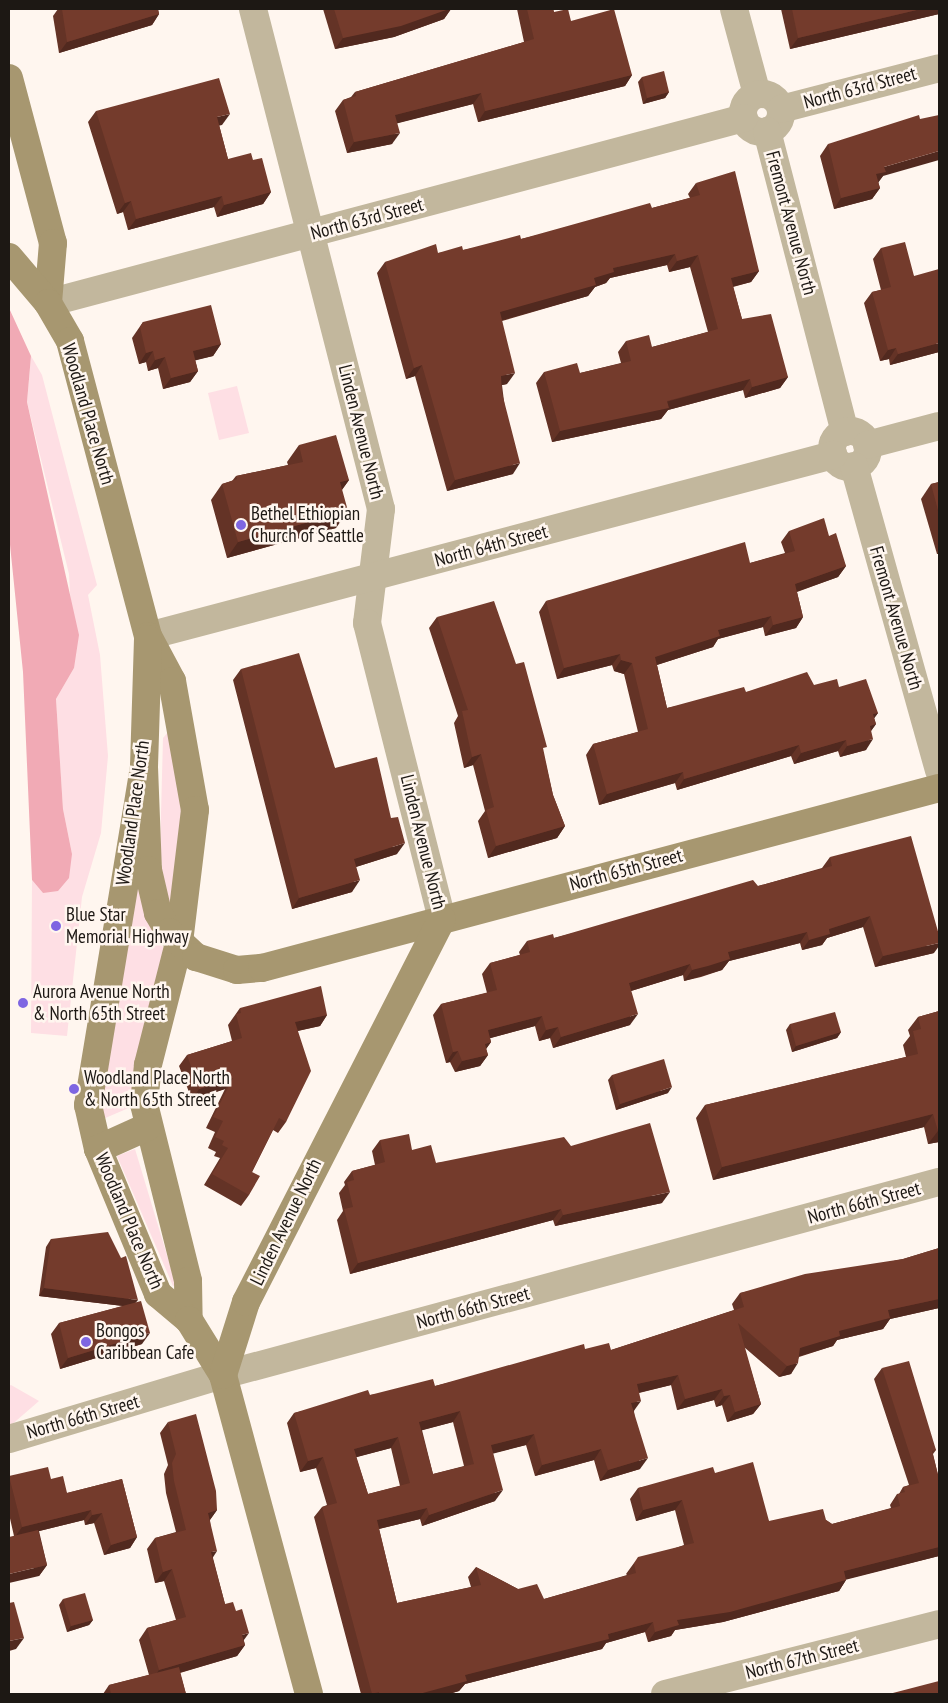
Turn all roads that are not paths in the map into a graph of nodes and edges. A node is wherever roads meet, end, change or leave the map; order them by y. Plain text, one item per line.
1 (253, 9) edge
2 (734, 9) edge
3 (939, 68) edge
4 (9, 78) edge
5 (757, 94) junction
6 (744, 118) junction
7 (774, 120) junction
8 (310, 234) junction
9 (9, 257) edge
10 (48, 303) junction
11 (939, 426) edge
12 (850, 449) junction
13 (375, 576) junction
14 (148, 636) junction
15 (144, 767) junction
16 (939, 770) edge
17 (939, 788) edge
18 (195, 810) junction
19 (442, 919) junction
20 (179, 944) junction
21 (314, 954) junction
22 (147, 1128) junction
23 (98, 1149) junction
24 (939, 1182) edge
25 (189, 1320) junction
26 (223, 1375) junction
27 (9, 1439) edge
28 (939, 1624) edge
29 (309, 1694) edge
30 (665, 1694) edge

1 - 8 street, Linden Avenue North
2 - 5 street
3 - 7 street, North 63rd Street
4 - 10 main road
5 - 6 street
5 - 7 street
6 - 7 street
6 - 8 street, North 63rd Street
7 - 12 street, Fremont Avenue North
8 - 10 street, North 63rd Street
8 - 13 street, Linden Avenue North
9 - 10 main road
10 - 14 main road, Woodland Place North
11 - 12 street, North 64th Street
12 - 13 street, North 64th Street
12 - 16 street, Fremont Avenue North
13 - 14 street, North 64th Street
13 - 19 street, Linden Avenue North
14 - 15 main road, Woodland Place North
14 - 18 main road, Woodland Place North
15 - 20 main road
15 - 23 main road, Woodland Place North
17 - 19 main road, North 65th Street
18 - 20 main road, Woodland Place North
18 - 21 main road
19 - 21 main road, North 65th Street
19 - 26 main road, Linden Avenue North
20 - 21 main road, North 65th Street
20 - 22 main road, Woodland Place North
22 - 23 main road
22 - 25 main road, Woodland Place North
23 - 25 main road, Woodland Place North
24 - 26 street, North 66th Street
25 - 26 main road, Woodland Place North
26 - 27 street, North 66th Street
26 - 29 main road
28 - 30 street, North 67th Street

